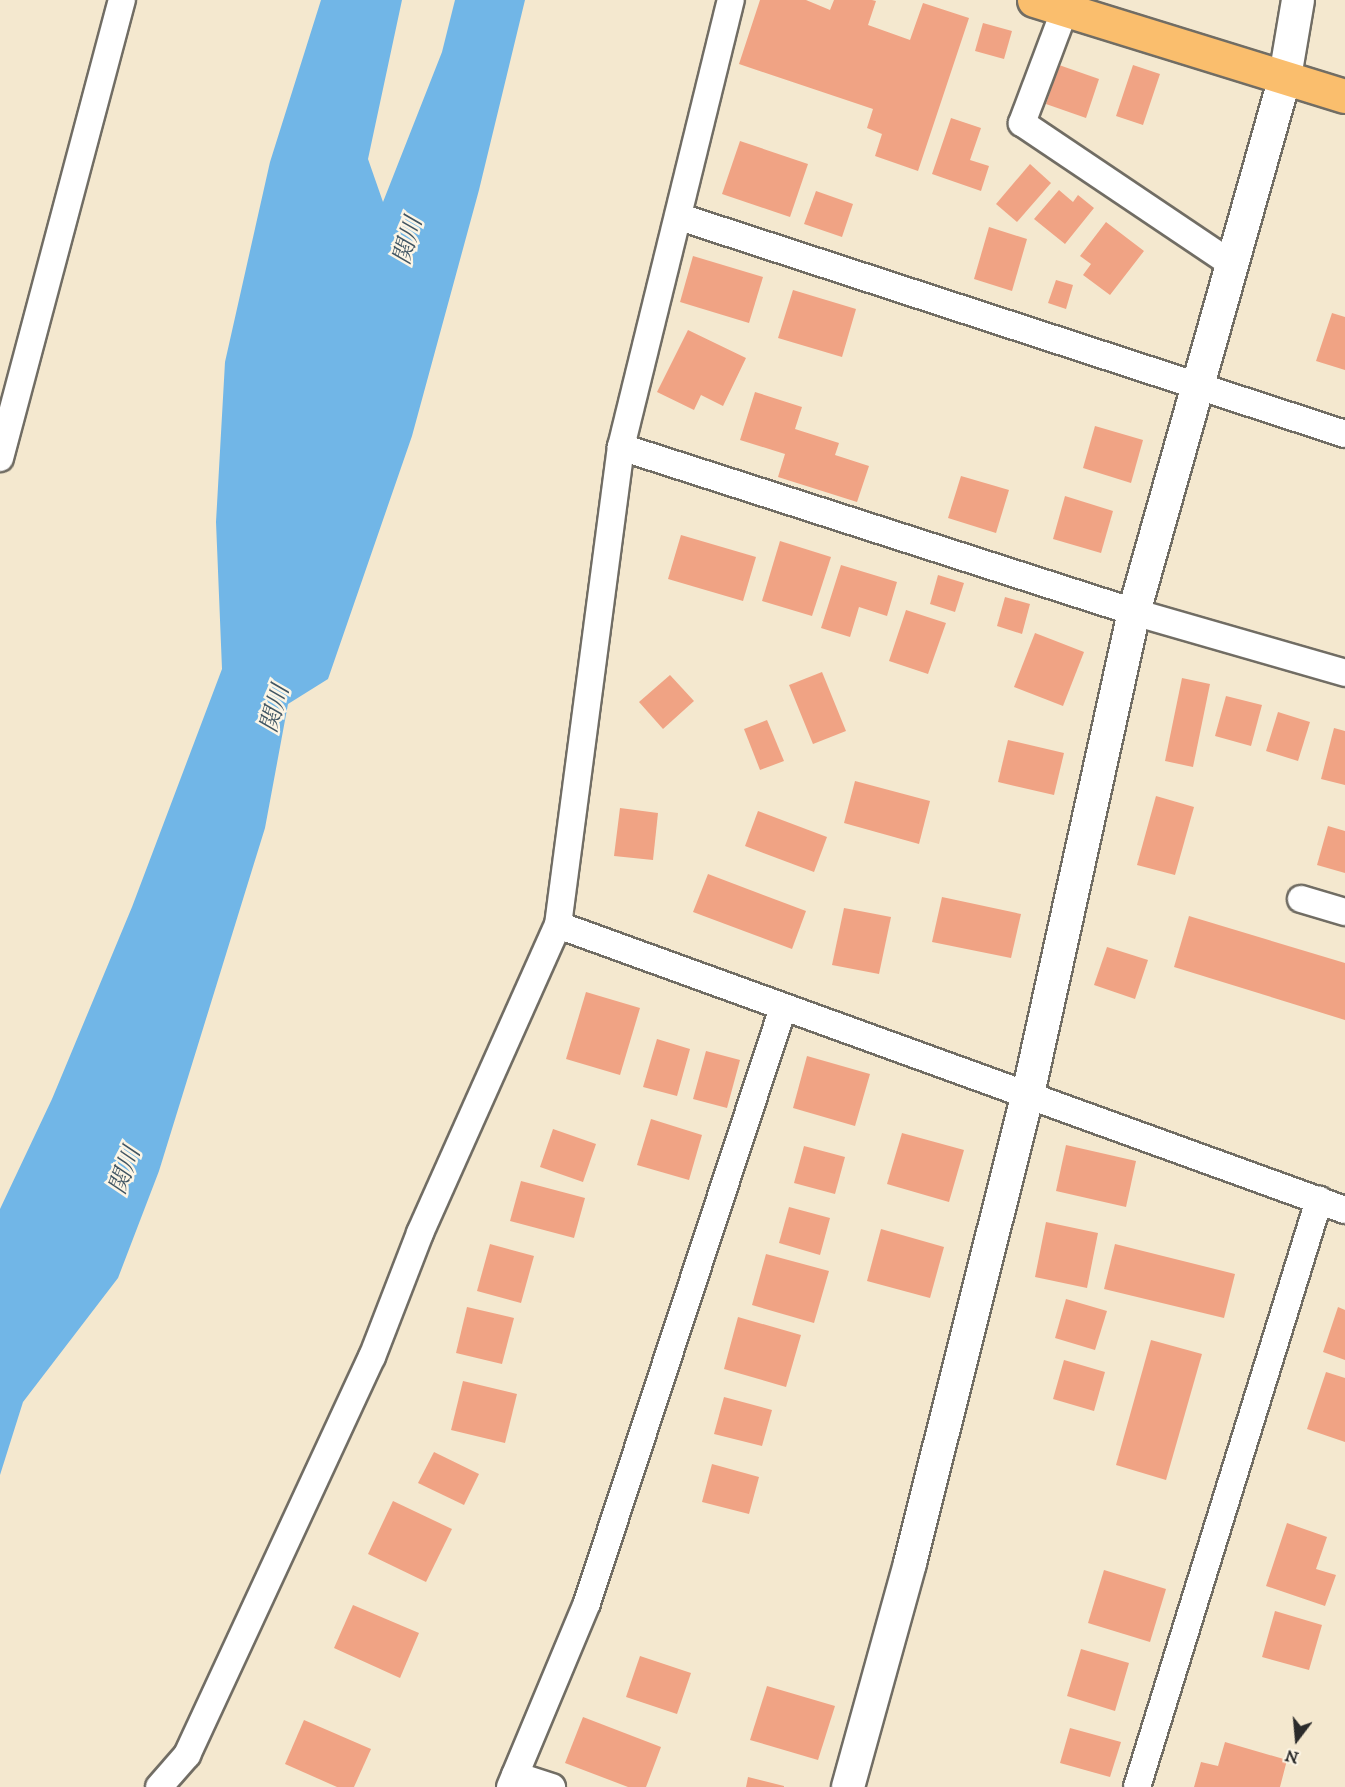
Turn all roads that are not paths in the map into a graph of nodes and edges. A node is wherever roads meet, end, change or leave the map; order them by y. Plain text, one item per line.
1 (122, 0) edge
2 (731, 0) edge
3 (1034, 0) edge
4 (1298, 0) edge
5 (1065, 9) junction
6 (1285, 76) junction
7 (1345, 96) edge
8 (680, 218) junction
9 (1233, 265) junction
10 (1200, 389) junction
11 (1345, 434) edge
12 (621, 447) junction
13 (0, 458) edge
14 (1134, 612) junction
15 (1345, 673) edge
16 (1301, 899) dead end
17 (1345, 912) edge
18 (558, 925) junction
19 (783, 1008) junction
20 (1028, 1094) junction
21 (1319, 1200) junction
22 (1345, 1210) edge
23 (513, 1781) edge
24 (159, 1787) edge
25 (552, 1787) edge
26 (848, 1787) edge
27 (1137, 1787) edge

1 - 13 street
2 - 8 street
3 - 5 main road
4 - 6 street
5 - 6 main road
5 - 9 street
6 - 7 main road
6 - 9 street
8 - 10 street
8 - 12 street
9 - 10 street
10 - 11 street
10 - 14 street
12 - 14 street
12 - 18 street
14 - 15 street
14 - 20 street
16 - 17 street
18 - 19 street
18 - 24 street
19 - 20 street
19 - 23 street
20 - 21 street
20 - 26 street
21 - 22 street
21 - 27 street
23 - 25 street

